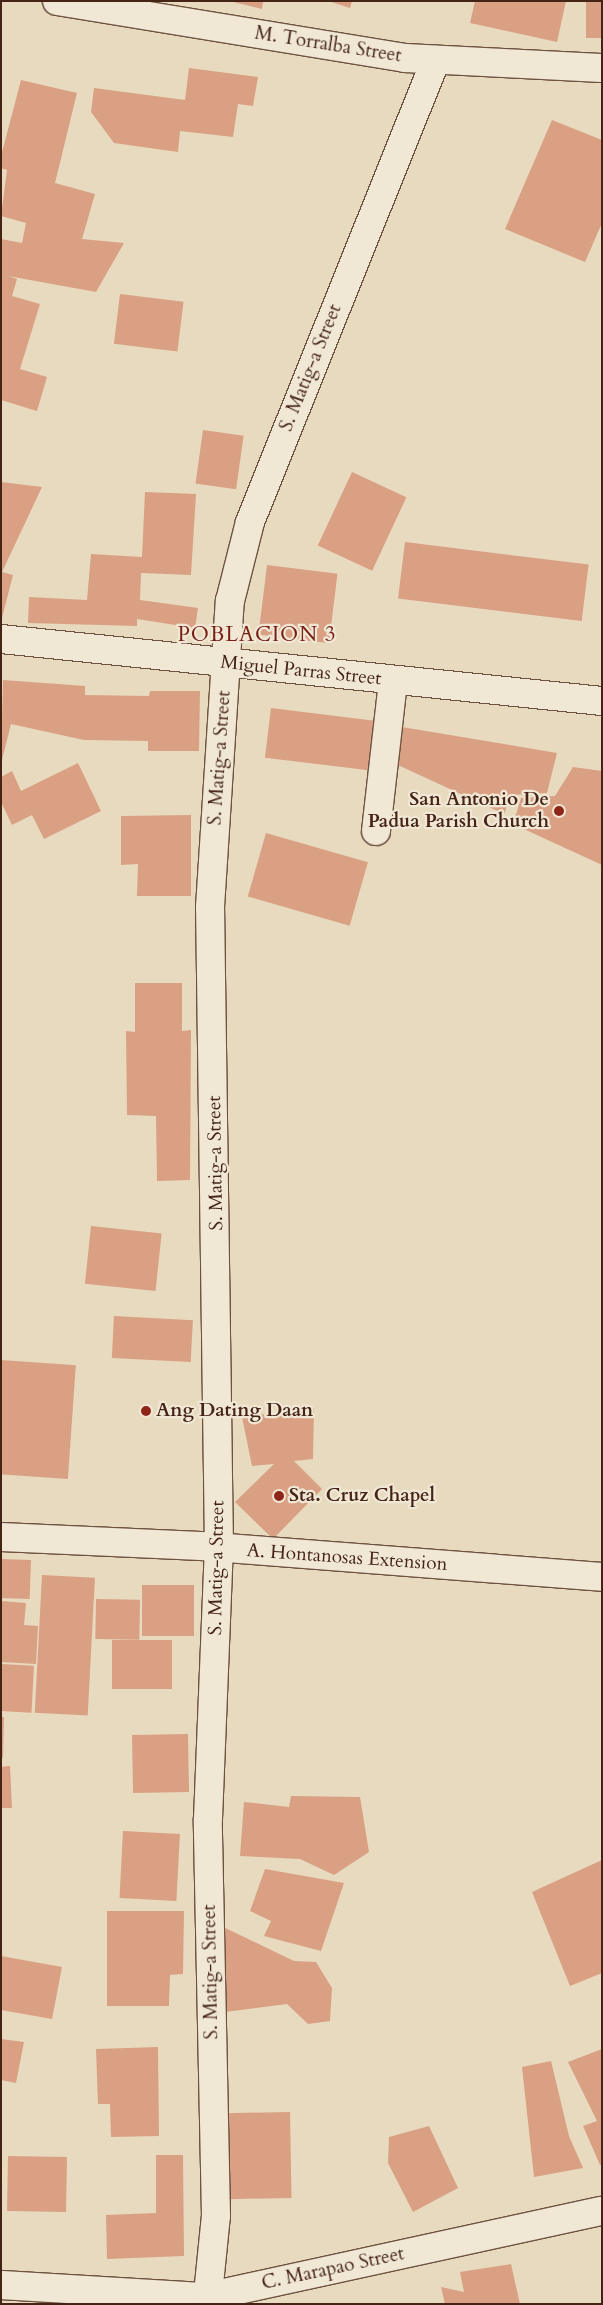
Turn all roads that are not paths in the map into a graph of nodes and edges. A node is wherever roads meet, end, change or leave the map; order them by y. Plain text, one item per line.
1 (56, 1) edge
2 (436, 60) junction
3 (602, 68) edge
4 (1, 640) edge
5 (226, 664) junction
6 (393, 681) junction
7 (602, 702) edge
8 (376, 831) dead end
9 (1, 1537) edge
10 (219, 1548) junction
11 (602, 1578) edge
12 (602, 2211) edge
13 (1, 2285) edge
14 (206, 2300) edge

1 - 2 street, M. Torralba Street
2 - 3 street, M. Torralba Street
2 - 5 street, S. Matig-a Street
4 - 5 street, Miguel Parras Street
5 - 6 street, Miguel Parras Street
5 - 10 street, S. Matig-a Street
6 - 7 street, Miguel Parras Street
6 - 8 street
9 - 10 street, A. Hontanosas Extension
10 - 11 street, A. Hontanosas Extension
10 - 14 street, S. Matig-a Street
12 - 14 street, C. Marapao Street
13 - 14 street, C. Marapao Street

